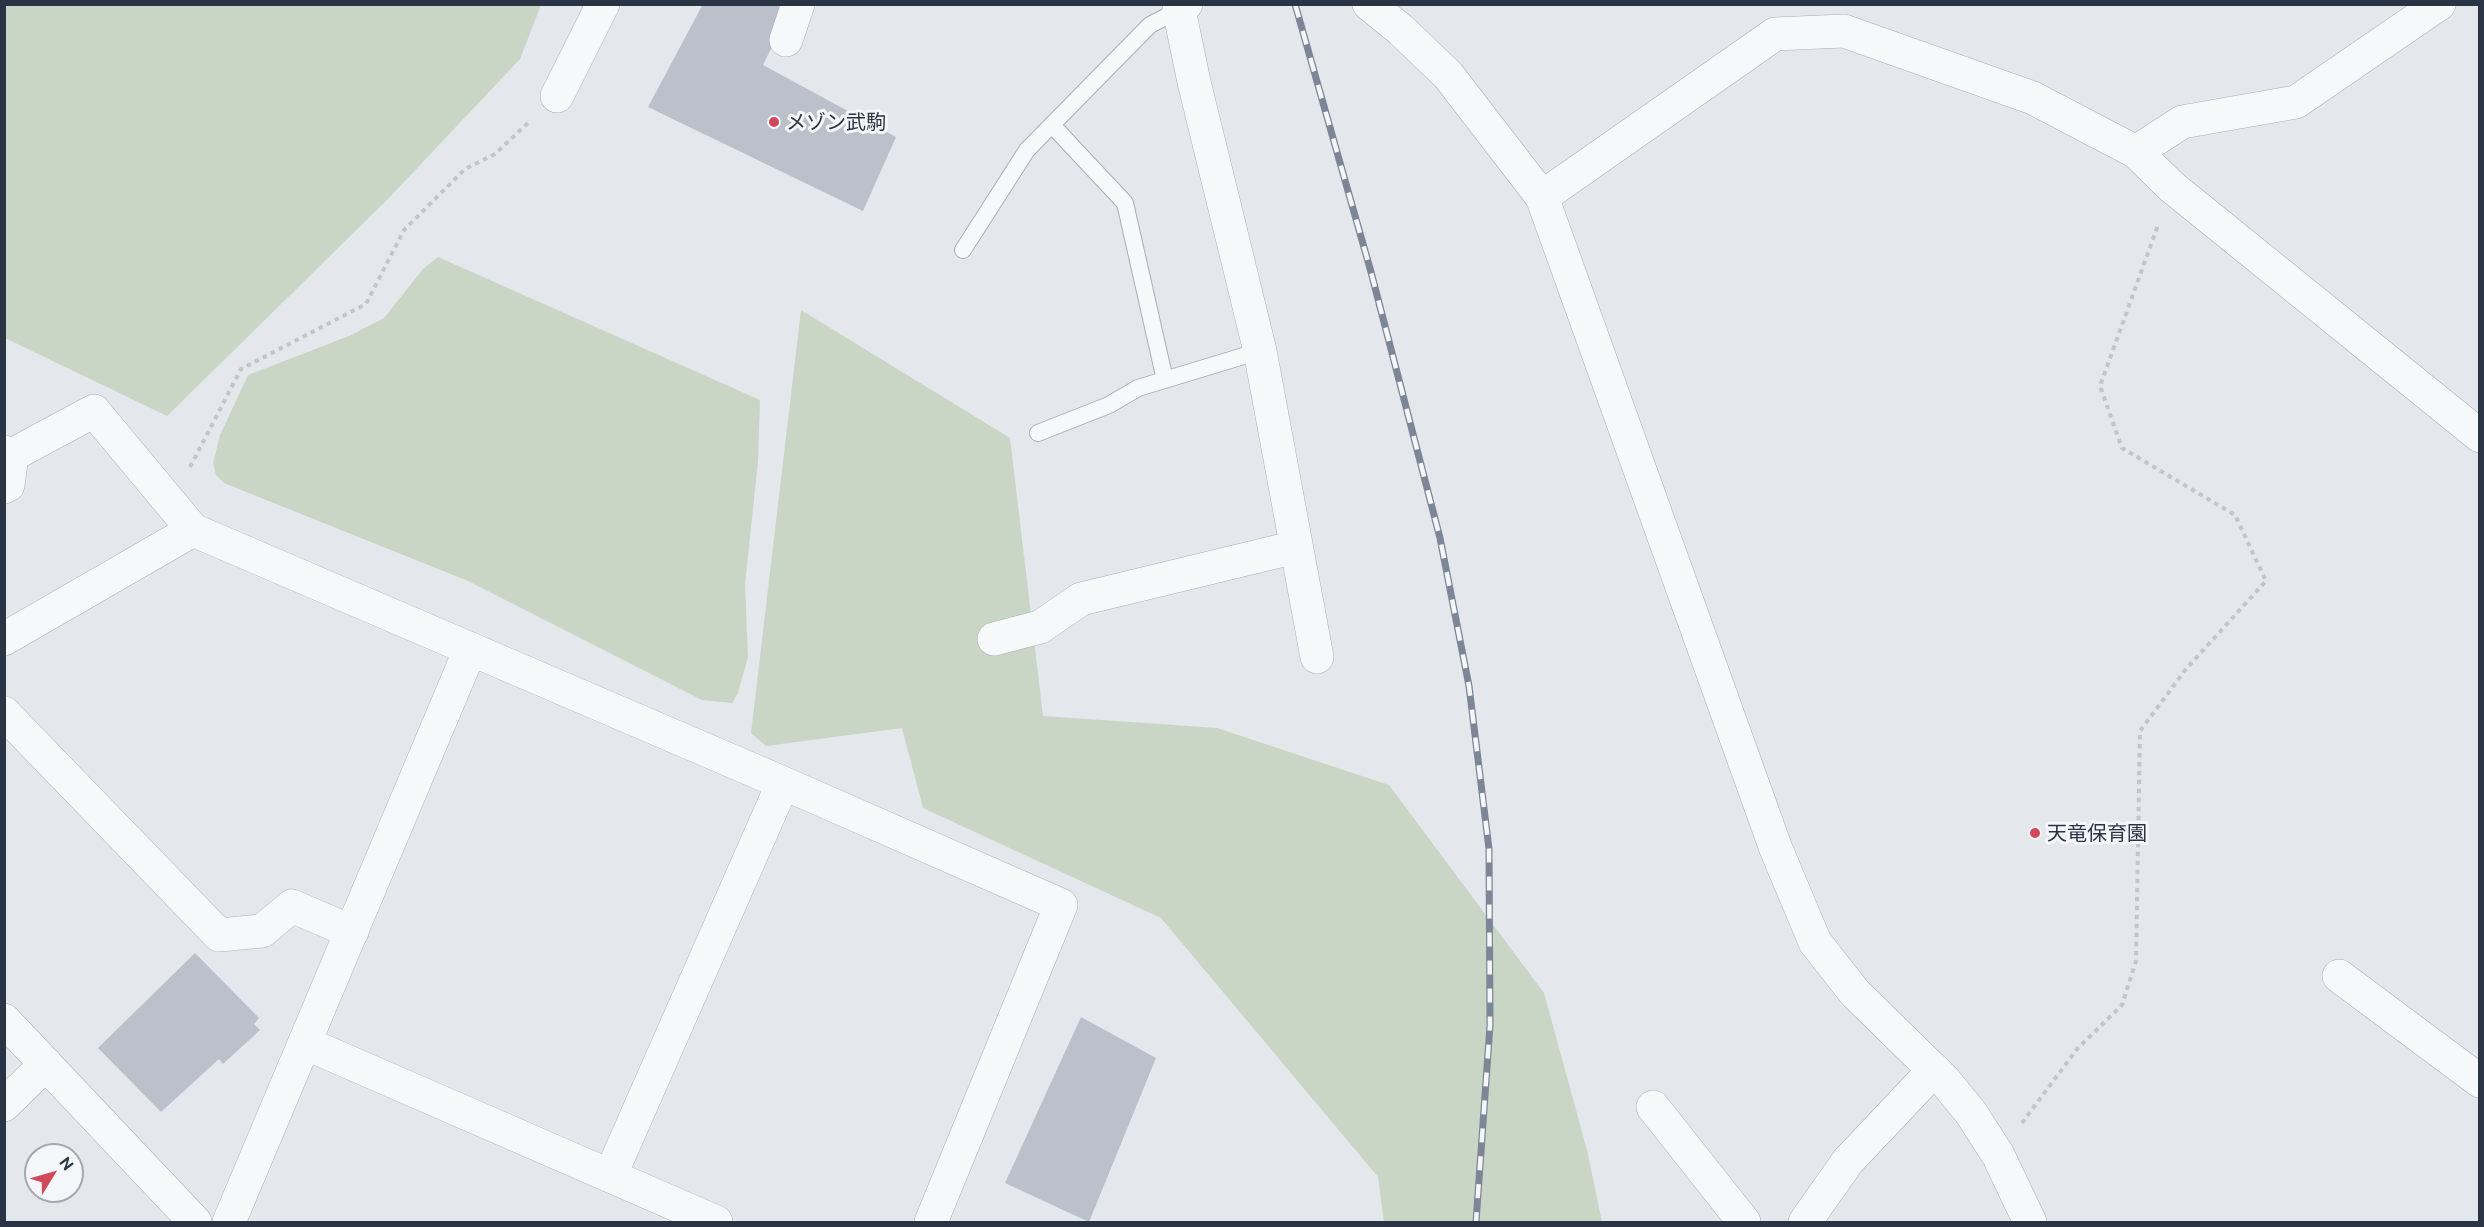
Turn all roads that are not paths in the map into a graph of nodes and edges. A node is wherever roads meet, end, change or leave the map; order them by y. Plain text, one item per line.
1 (603, 4) edge
2 (798, 4) edge
3 (1369, 4) edge
4 (1183, 7) edge
5 (2426, 8) edge
6 (786, 40) dead end
7 (557, 96) road end
8 (1052, 125) junction
9 (2136, 152) junction
10 (1542, 197) junction
11 (963, 250) dead end
12 (1260, 351) junction
13 (1165, 380) junction
14 (1038, 433) dead end
15 (2480, 436) edge
16 (8, 454) edge
17 (4, 487) edge
18 (193, 530) junction
19 (1296, 547) junction
20 (4, 639) edge
21 (994, 639) dead end
22 (470, 650) junction
23 (1317, 657) dead end
24 (4, 713) edge
25 (783, 783) junction
26 (352, 932) junction
27 (2339, 976) dead end
28 (4, 1020) edge
29 (304, 1043) junction
30 (46, 1064) junction
31 (1934, 1070) junction
32 (2480, 1081) edge
33 (4, 1105) edge
34 (1653, 1107) dead end
35 (610, 1176) junction
36 (195, 1222) edge
37 (229, 1222) edge
38 (716, 1222) edge
39 (932, 1222) edge
40 (1744, 1222) edge
41 (1805, 1222) edge
42 (2030, 1222) edge

1 - 7 street
2 - 6 street
3 - 10 street
4 - 8 lane
4 - 12 street
5 - 9 street
8 - 11 lane
8 - 13 lane
9 - 10 street
9 - 15 street
10 - 31 street
12 - 13 lane
12 - 19 street
13 - 14 lane
16 - 17 street
16 - 18 street
18 - 20 street
18 - 22 street
19 - 21 street
19 - 23 street
22 - 25 street
22 - 26 street
24 - 26 street
25 - 35 street
25 - 39 street
26 - 29 street
27 - 32 street
28 - 30 street
29 - 35 street
29 - 37 street
30 - 33 street
30 - 36 street
31 - 41 street
31 - 42 street
34 - 40 street
35 - 38 street

